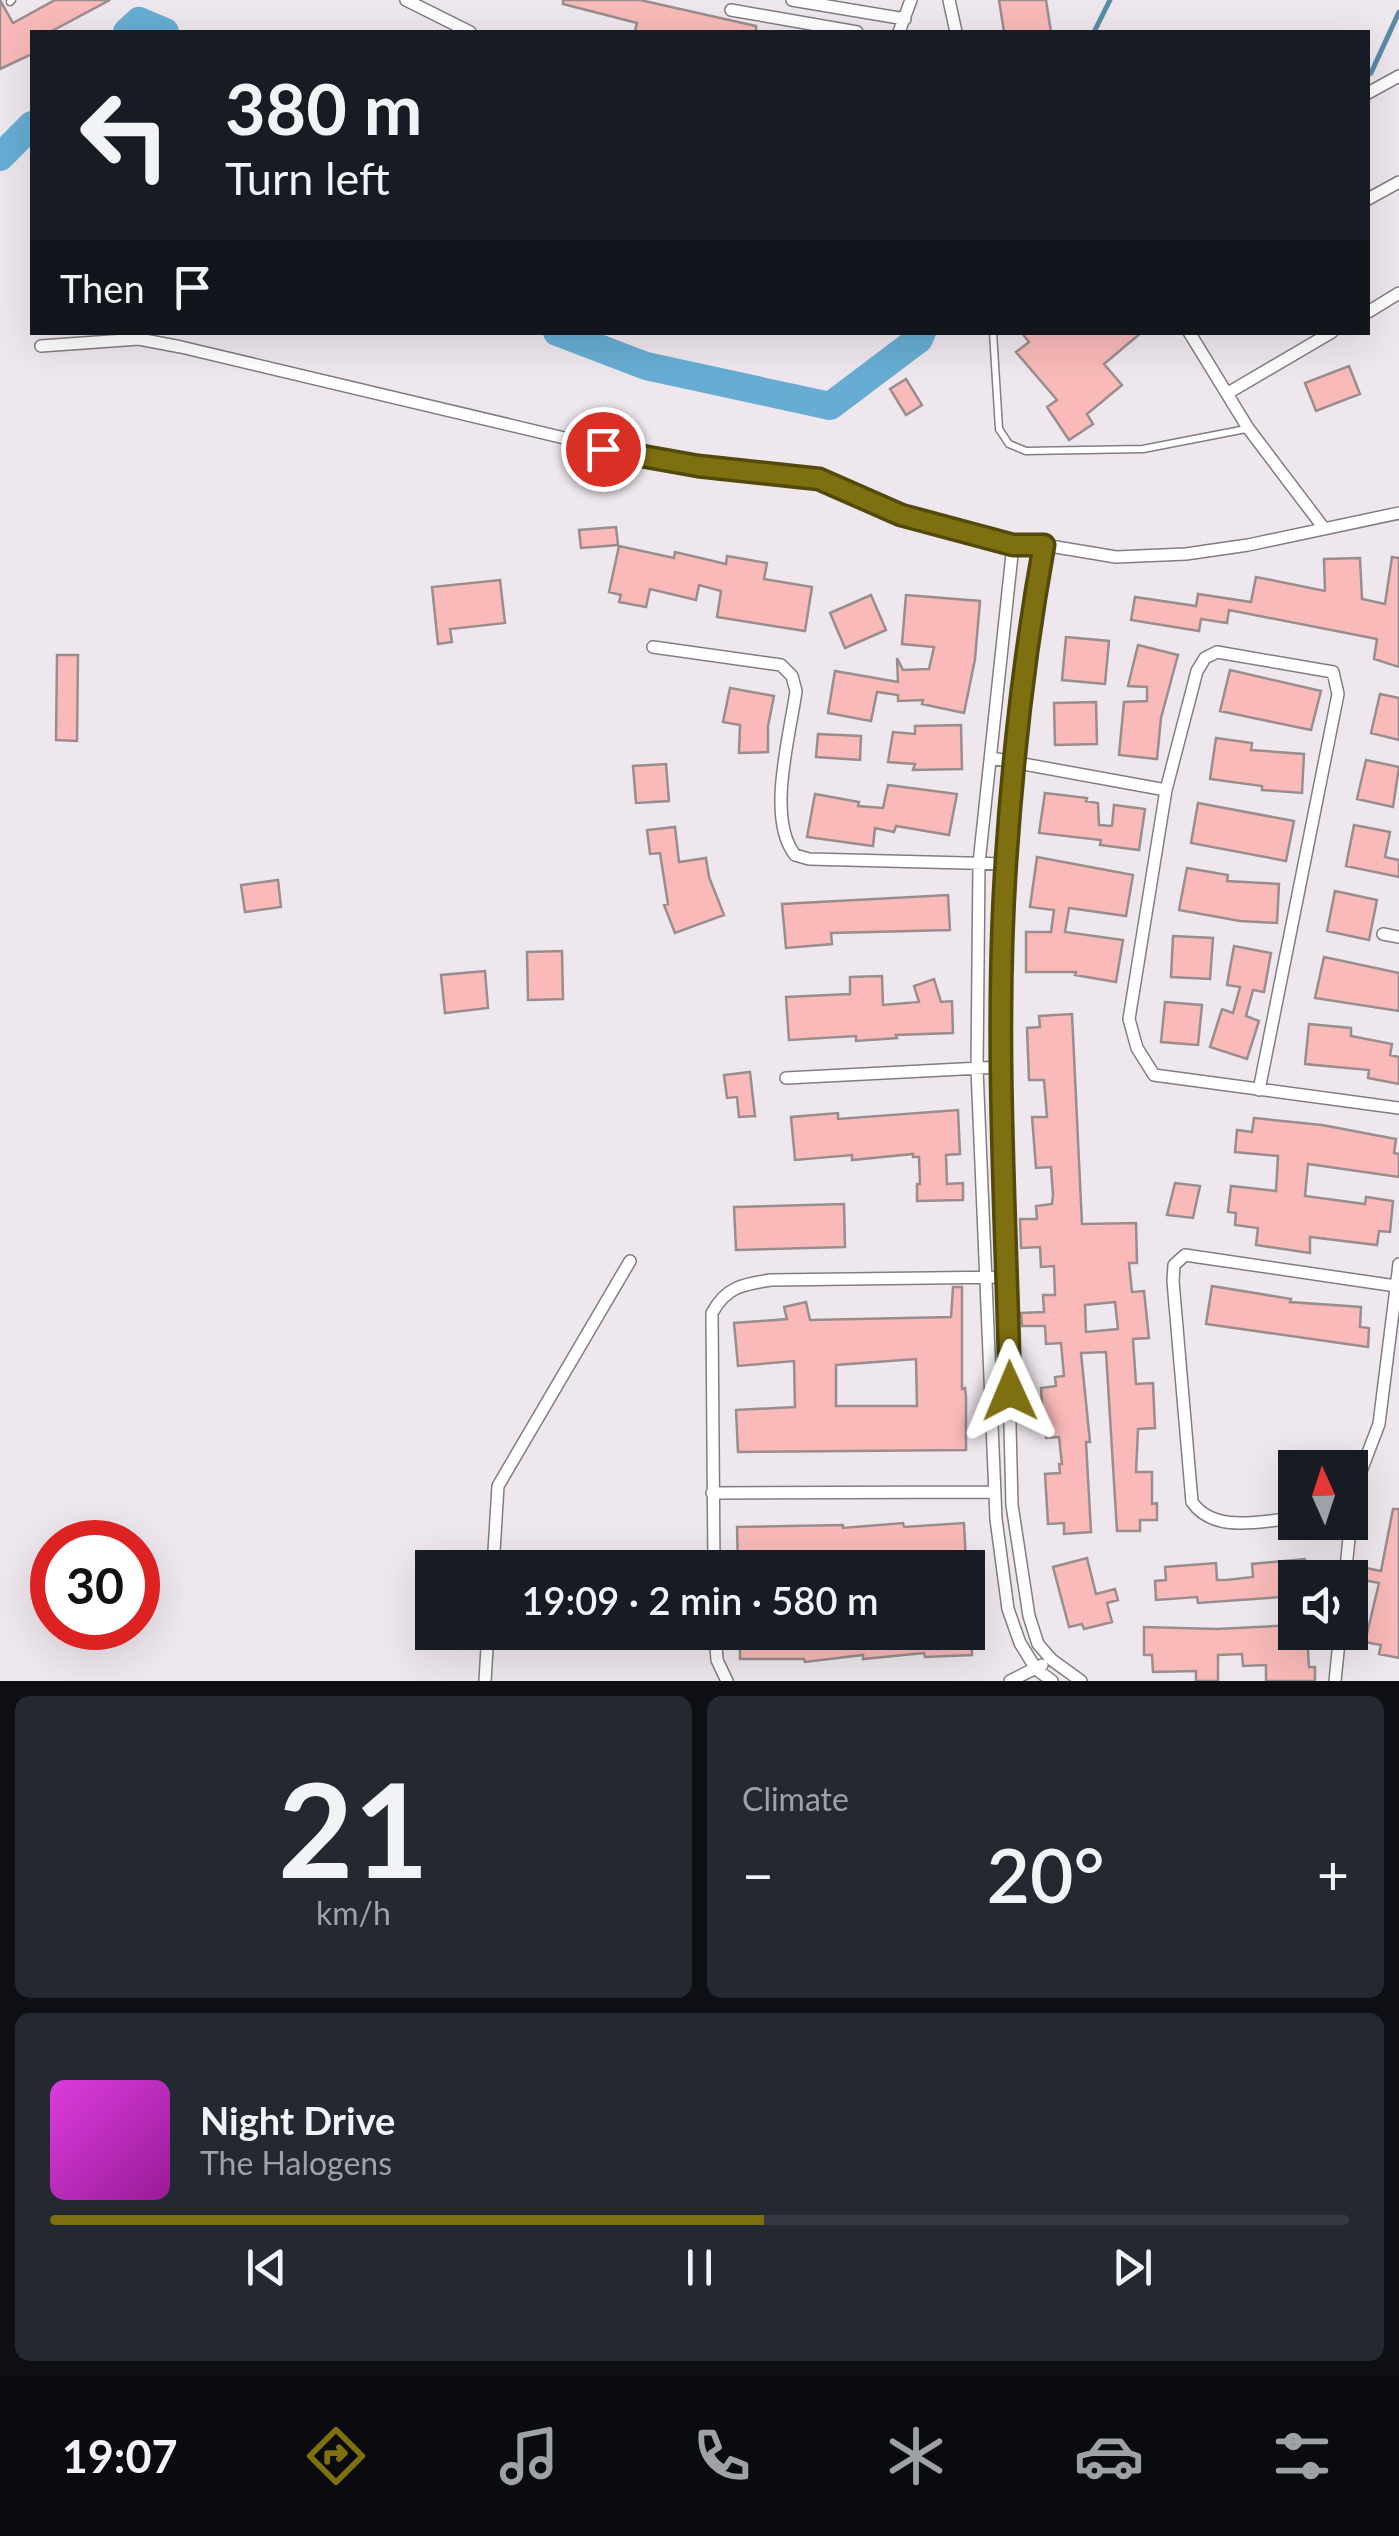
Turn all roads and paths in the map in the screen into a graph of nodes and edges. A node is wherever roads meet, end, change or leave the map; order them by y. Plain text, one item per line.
1 (406, 0) edge
2 (792, 0) edge
3 (911, 0) edge
4 (949, 0) edge
5 (816, 4) junction
6 (731, 10) dead end
7 (906, 19) junction
8 (812, 24) junction
9 (466, 30) edge
10 (846, 30) edge
11 (900, 30) edge
12 (956, 30) edge
13 (1399, 76) edge
14 (1370, 92) edge
15 (1399, 182) edge
16 (1370, 198) edge
17 (1399, 294) edge
18 (1370, 311) edge
19 (993, 335) edge
20 (1192, 335) edge
21 (1327, 335) edge
22 (41, 346) dead end
23 (1228, 393) junction
24 (1248, 428) junction
25 (1399, 513) edge
26 (1323, 527) junction
27 (1013, 545) junction
28 (1044, 545) junction
29 (653, 646) dead end
30 (991, 758) junction
31 (1015, 763) junction
32 (1166, 790) junction
33 (979, 862) junction
34 (1006, 864) junction
35 (1383, 934) dead end
36 (1399, 937) edge
37 (1001, 1067) junction
38 (978, 1069) junction
39 (786, 1078) dead end
40 (1259, 1090) junction
41 (1399, 1108) edge
42 (630, 1262) dead end
43 (1399, 1264) edge
44 (986, 1277) junction
45 (1007, 1277) junction
46 (1396, 1286) junction
47 (1368, 1453) edge
48 (993, 1492) junction
49 (712, 1493) junction
50 (1278, 1519) edge
51 (494, 1550) edge
52 (714, 1550) edge
53 (487, 1650) edge
54 (716, 1650) edge
55 (1338, 1650) edge
56 (1052, 1660) junction
57 (1036, 1669) junction
58 (485, 1681) edge
59 (727, 1681) edge
60 (1010, 1681) edge
61 (1052, 1681) edge
62 (1081, 1681) edge
63 (1335, 1681) edge

1 - 9 street
2 - 5 street
3 - 7 street
4 - 12 street
5 - 7 street
5 - 8 street
6 - 8 street
7 - 11 street
8 - 10 street
13 - 14 street
15 - 16 street
17 - 18 street
19 - 24 lane
20 - 23 street
21 - 23 street
22 - 27 street
23 - 24 street
24 - 26 street
25 - 26 street
26 - 28 street
27 - 28 street
27 - 30 street
28 - 31 street
29 - 33 street
30 - 31 street
30 - 33 street
31 - 32 street
31 - 34 street
32 - 40 street
32 - 40 street
33 - 34 street
33 - 38 street
34 - 37 street
35 - 36 street
37 - 38 street
37 - 45 street
38 - 39 street
38 - 44 street
40 - 41 street
42 - 51 street
43 - 46 street
44 - 45 street
44 - 48 street
44 - 49 street
45 - 56 street
46 - 47 street
46 - 50 street
48 - 49 street
48 - 57 street
49 - 52 street
53 - 58 street
54 - 59 street
55 - 63 street
56 - 57 street
56 - 62 street
57 - 60 street
57 - 61 street

